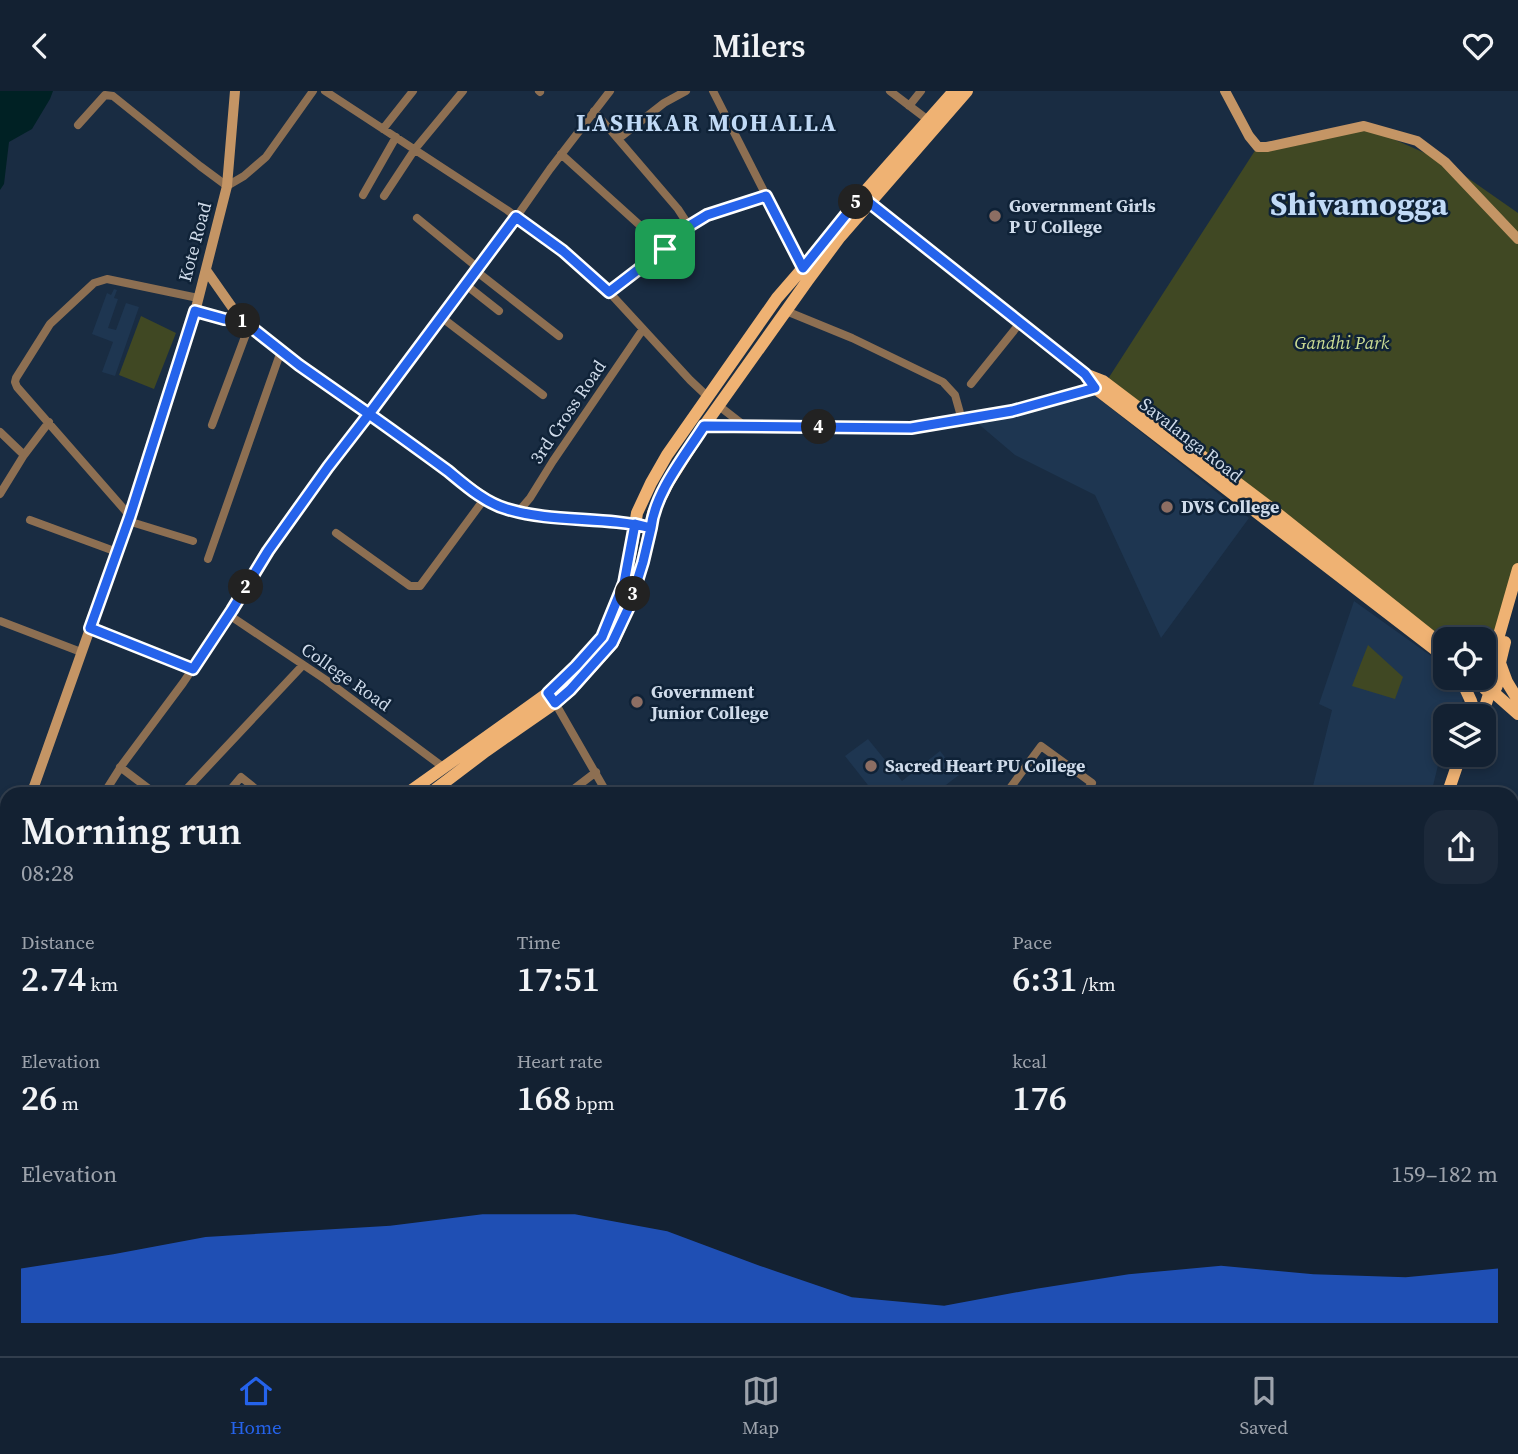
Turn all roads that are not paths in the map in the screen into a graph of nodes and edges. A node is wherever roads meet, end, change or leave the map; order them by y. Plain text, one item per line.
1 (235, 91) edge
2 (313, 91) edge
3 (325, 91) edge
4 (413, 91) edge
5 (463, 91) edge
6 (610, 91) edge
7 (686, 91) edge
8 (890, 91) edge
9 (921, 91) edge
10 (954, 91) edge
11 (967, 91) edge
12 (1226, 91) edge
13 (716, 92) edge
14 (909, 106) junction
15 (594, 111) junction
16 (928, 120) junction
17 (78, 125) dead end
18 (383, 129) junction
19 (396, 137) junction
20 (618, 139) junction
21 (415, 149) junction
22 (561, 154) junction
23 (227, 186) junction
24 (363, 195) dead end
25 (384, 196) dead end
26 (766, 196) junction
27 (866, 199) junction
28 (516, 217) junction
29 (417, 218) dead end
30 (689, 226) junction
31 (1517, 238) edge
32 (665, 249) junction
33 (803, 268) junction
34 (206, 270) junction
35 (477, 270) junction
36 (466, 285) junction
37 (609, 292) junction
38 (198, 297) junction
39 (195, 311) junction
40 (499, 311) dead end
41 (786, 311) junction
42 (441, 317) junction
43 (245, 323) junction
44 (1020, 323) junction
45 (643, 329) junction
46 (559, 336) dead end
47 (281, 351) junction
48 (971, 384) dead end
49 (1099, 385) junction
50 (542, 395) dead end
51 (708, 397) junction
52 (719, 406) junction
53 (369, 414) junction
54 (962, 420) junction
55 (49, 422) junction
56 (212, 425) dead end
57 (704, 426) junction
58 (746, 427) junction
59 (0, 432) edge
60 (24, 456) junction
61 (0, 494) edge
62 (485, 498) junction
63 (518, 512) junction
64 (129, 518) junction
65 (30, 520) dead end
66 (635, 524) junction
67 (651, 528) junction
68 (336, 533) dead end
69 (193, 541) dead end
70 (117, 552) junction
71 (208, 559) dead end
72 (1517, 579) edge
73 (229, 615) junction
74 (0, 621) edge
75 (90, 628) junction
76 (1433, 638) edge
77 (1496, 647) edge
78 (1433, 648) edge
79 (81, 652) junction
80 (1496, 662) edge
81 (303, 665) junction
82 (193, 669) junction
83 (1496, 688) edge
84 (1494, 690) edge
85 (552, 698) junction
86 (1518, 701) edge
87 (1518, 714) edge
88 (120, 767) junction
89 (443, 767) junction
90 (1457, 767) edge
91 (1465, 767) edge
92 (596, 772) junction
93 (34, 787) edge
94 (108, 787) edge
95 (146, 787) edge
96 (189, 787) edge
97 (233, 787) edge
98 (253, 787) edge
99 (416, 787) edge
100 (439, 787) edge
101 (576, 787) edge
102 (605, 787) edge
103 (1011, 787) edge
104 (1089, 787) edge
105 (1450, 787) edge
106 (1458, 787) edge

1 - 23 street, Kote Road
2 - 23 street
3 - 18 street
4 - 18 street
5 - 21 street
6 - 15 street
7 - 20 street
8 - 14 street
9 - 14 street
10 - 16 main road
11 - 27 main road
12 - 31 street
13 - 26 street
14 - 16 street
15 - 20 street
15 - 22 street
16 - 27 main road
17 - 23 street
18 - 19 street
19 - 21 street
19 - 24 street
20 - 30 street
21 - 25 street
21 - 28 street
22 - 28 street
22 - 32 street
23 - 34 street, Kote Road
26 - 30 street
26 - 33 street
27 - 33 main road
27 - 41 main road
27 - 44 main road, Savalanga Road
28 - 35 street
28 - 37 street
29 - 35 street
30 - 32 street
32 - 37 street
33 - 51 main road
34 - 38 street, Kote Road
34 - 43 street
35 - 36 street
35 - 46 street
36 - 40 street
36 - 42 street
37 - 45 street
38 - 39 street, Kote Road
38 - 55 street
39 - 43 street
39 - 64 street, Kote Road
41 - 52 main road
41 - 54 street
42 - 50 street
42 - 53 street
43 - 47 street
43 - 56 street
44 - 48 street
44 - 49 main road, Savalanga Road
45 - 51 street
45 - 63 street, 3rd Cross Road
47 - 53 street
47 - 71 street
49 - 54 street
49 - 76 main road, Savalanga Road
49 - 78 main road, Savalanga Road
51 - 66 main road
52 - 57 main road
52 - 58 street
53 - 62 street
53 - 73 street
54 - 58 street
55 - 60 street
55 - 64 street
57 - 58 street
57 - 67 main road
59 - 60 street
60 - 61 street
62 - 63 street
62 - 68 street
63 - 66 street
64 - 69 street
64 - 70 street, Kote Road
65 - 70 street
66 - 67 street
66 - 85 main road
67 - 85 main road
70 - 75 street, Kote Road
72 - 77 main road
73 - 81 street, College Road
73 - 82 street
74 - 79 street
75 - 79 street, Kote Road
75 - 82 street
79 - 93 street, Kote Road
80 - 86 main road
81 - 89 street, College Road
81 - 96 street
82 - 88 street
83 - 86 main road
84 - 87 main road
85 - 89 main road
85 - 92 street
85 - 100 main road
88 - 94 street
88 - 95 street
89 - 99 main road
90 - 105 main road
91 - 106 main road
92 - 101 street
92 - 102 street
97 - 98 street
103 - 104 street

